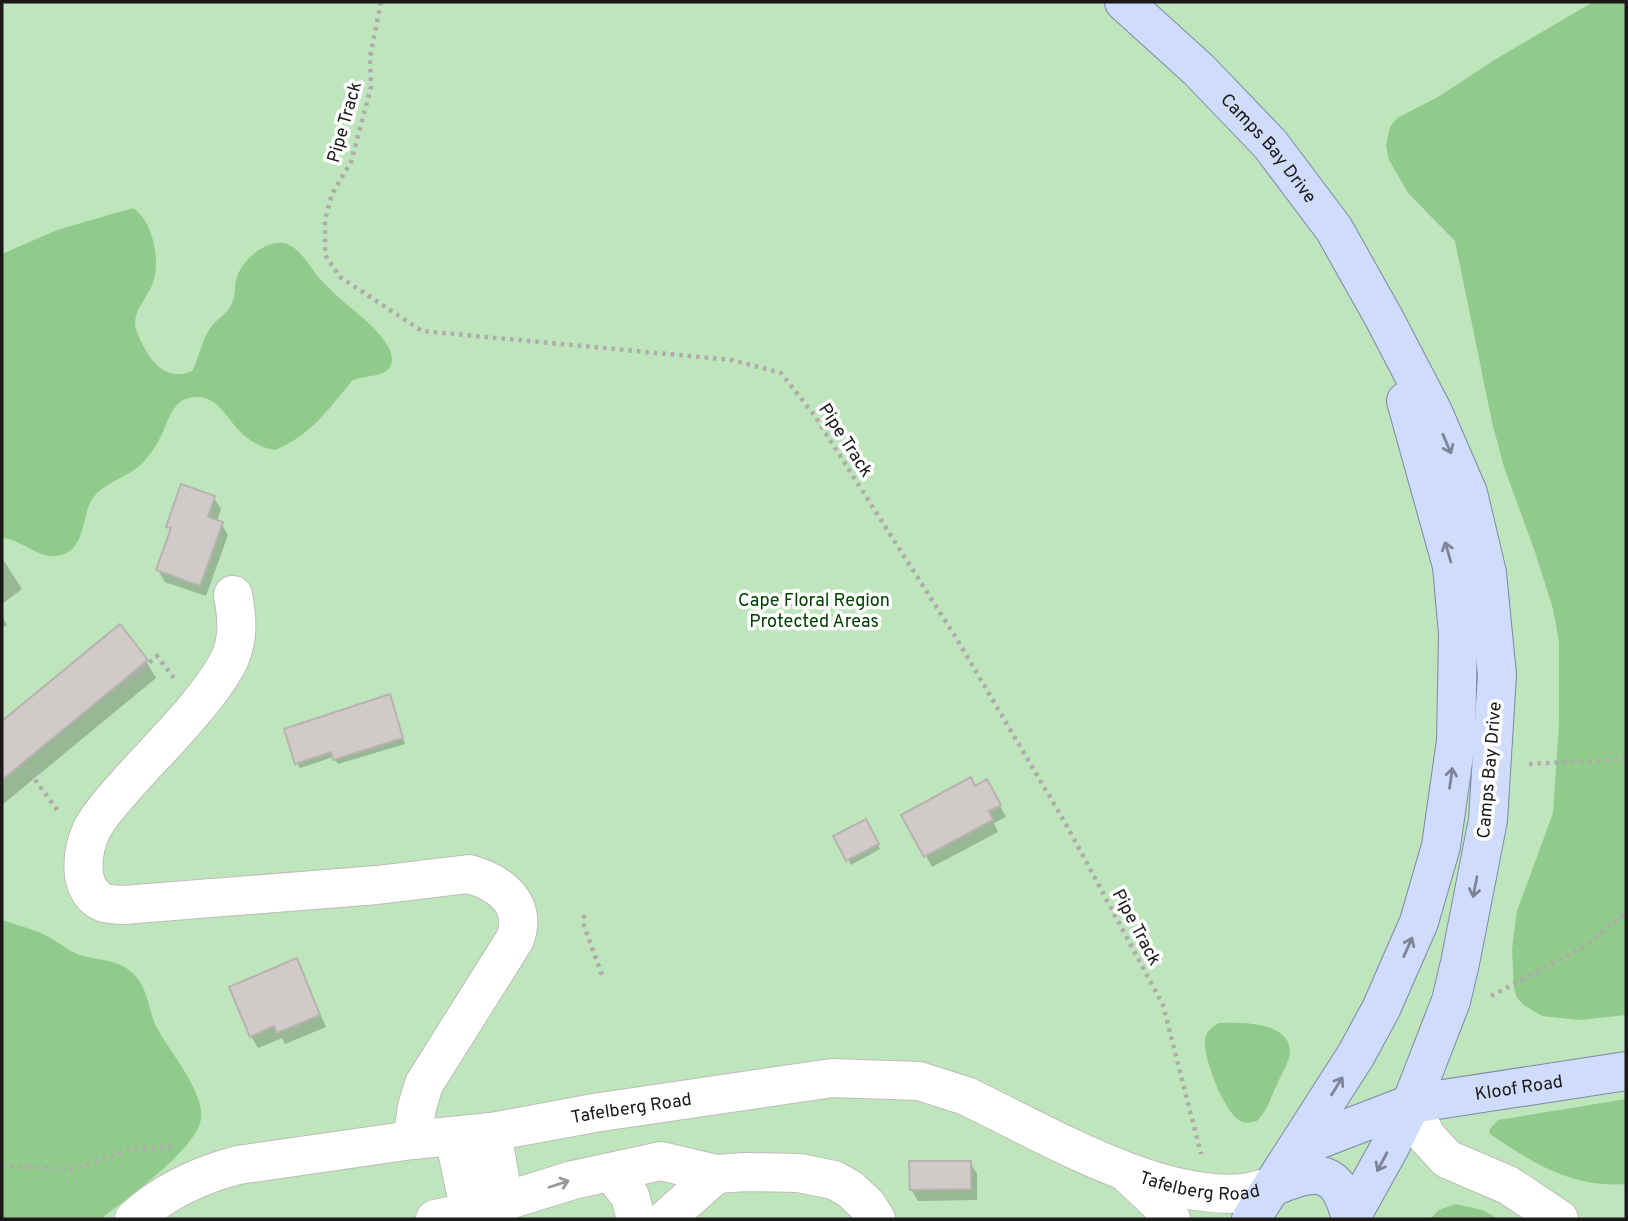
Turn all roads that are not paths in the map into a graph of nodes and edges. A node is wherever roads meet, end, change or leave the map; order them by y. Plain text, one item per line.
1 (1124, 2) edge
2 (1384, 318) junction
3 (233, 595) dead end
4 (1626, 1071) edge
5 (1411, 1104) junction
6 (492, 1132) junction
7 (454, 1136) junction
8 (412, 1140) junction
9 (1299, 1147) junction
10 (1125, 1171) junction
11 (611, 1172) junction
12 (716, 1174) junction
13 (1275, 1186) junction
14 (470, 1213) edge
15 (134, 1219) edge
16 (636, 1219) edge
17 (666, 1219) edge
18 (876, 1219) edge
19 (1171, 1219) edge
20 (1251, 1219) edge
21 (1350, 1219) edge
22 (1559, 1219) edge

1 - 2 main road, Camps Bay Drive
2 -> 5 main road, Camps Bay Drive
9 -> 2 main road, Camps Bay Drive
3 - 8 lane
4 - 5 main road, Kloof Road
5 - 9 main road, Kloof Road
5 -> 21 main road, Camps Bay Drive
5 - 22 lane
6 - 7 lane, Tafelberg Road
6 - 10 lane, Tafelberg Road
6 - 14 lane
7 - 8 lane, Tafelberg Road
7 - 14 lane
8 - 15 lane, Tafelberg Road
9 - 13 main road, Camps Bay Drive
10 - 13 lane, Tafelberg Road
10 - 19 lane, Tafelberg Road
11 - 12 lane
14 -> 11 lane
11 - 16 lane
12 - 17 lane
12 - 18 lane
13 - 20 main road, Camps Bay Drive
13 - 21 main road

